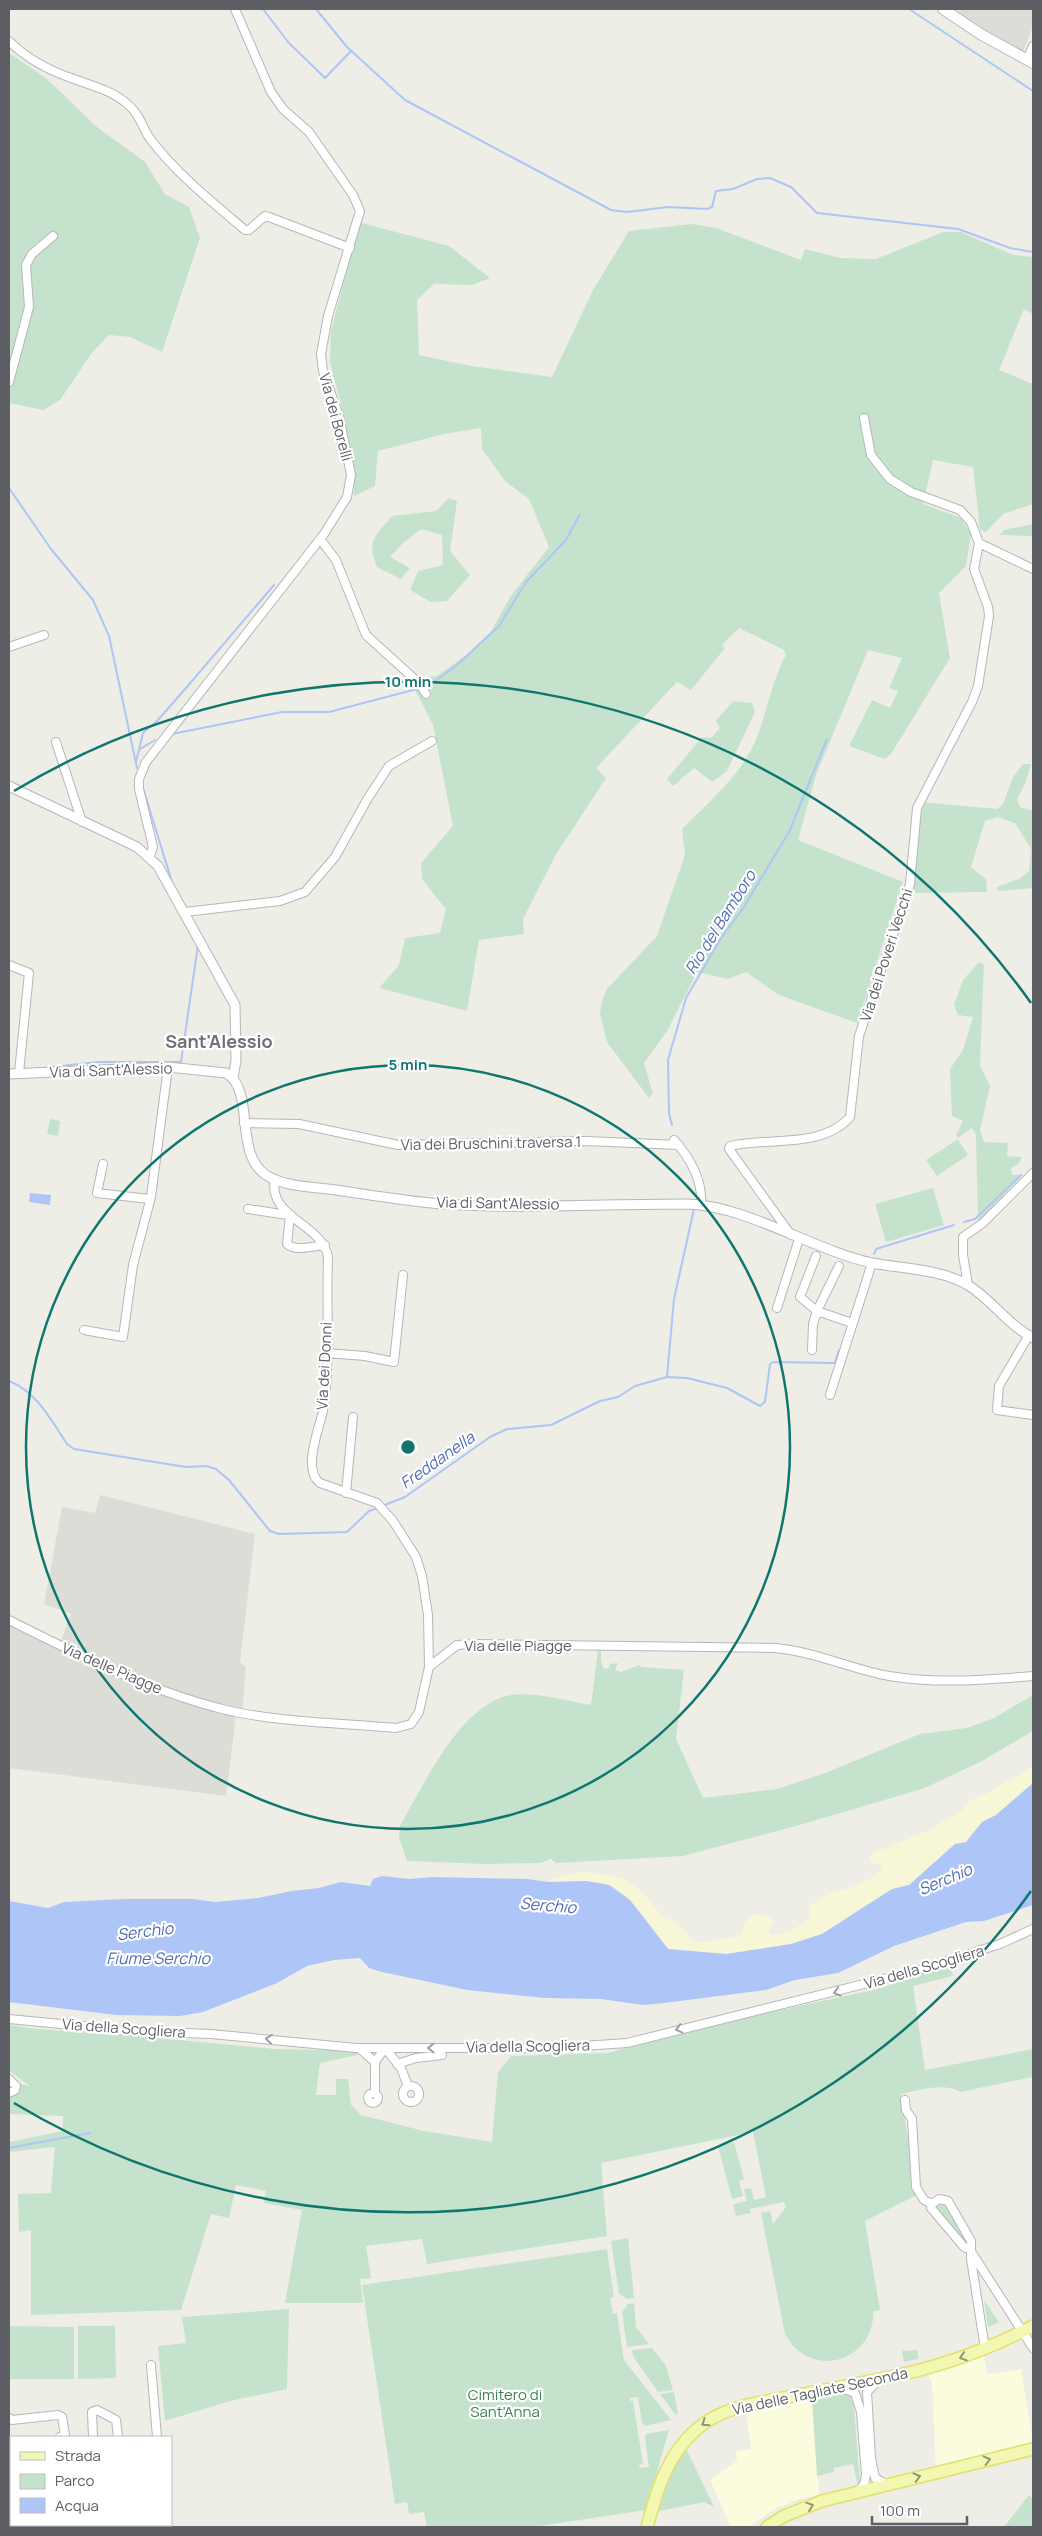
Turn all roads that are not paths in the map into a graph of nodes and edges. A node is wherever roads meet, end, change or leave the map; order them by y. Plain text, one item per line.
1 (235, 9) edge
2 (943, 9) edge
3 (9, 41) edge
4 (1033, 46) edge
5 (1030, 62) edge
6 (53, 236) dead end
7 (350, 248) junction
8 (9, 382) edge
9 (864, 418) dead end
10 (320, 539) junction
11 (979, 543) junction
12 (1033, 569) edge
13 (44, 635) dead end
14 (9, 647) edge
15 (426, 694) dead end
16 (432, 741) dead end
17 (56, 742) dead end
18 (9, 786) edge
19 (82, 822) junction
20 (150, 856) junction
21 (185, 912) junction
22 (9, 965) edge
23 (168, 1067) junction
24 (19, 1071) junction
25 (9, 1074) edge
26 (233, 1077) junction
27 (244, 1123) junction
28 (103, 1164) dead end
29 (1033, 1173) edge
30 (275, 1179) junction
31 (149, 1199) junction
32 (701, 1205) junction
33 (248, 1209) dead end
34 (289, 1215) junction
35 (796, 1237) junction
36 (325, 1245) junction
37 (816, 1256) dead end
38 (872, 1263) junction
39 (840, 1266) dead end
40 (403, 1276) dead end
41 (968, 1285) junction
42 (777, 1308) dead end
43 (817, 1310) junction
44 (852, 1323) junction
45 (84, 1330) dead end
46 (1031, 1337) edge
47 (812, 1350) dead end
48 (326, 1353) junction
49 (830, 1395) dead end
50 (1033, 1414) edge
51 (353, 1417) dead end
52 (346, 1493) junction
53 (9, 1620) edge
54 (429, 1667) junction
55 (1033, 1676) edge
56 (1033, 1929) edge
57 (9, 2019) edge
58 (359, 2048) junction
59 (386, 2048) junction
60 (442, 2055) dead end
61 (391, 2056) junction
62 (378, 2059) junction
63 (398, 2064) junction
64 (9, 2079) edge
65 (408, 2086) dead end
66 (9, 2093) edge
67 (375, 2093) dead end
68 (905, 2100) dead end
69 (932, 2204) junction
70 (971, 2251) junction
71 (1028, 2329) edge
72 (1033, 2348) edge
73 (985, 2349) junction
74 (151, 2365) dead end
75 (879, 2379) junction
76 (837, 2388) junction
77 (9, 2418) edge
78 (64, 2436) edge
79 (93, 2436) edge
80 (118, 2436) edge
81 (157, 2436) edge
82 (1033, 2449) edge
83 (892, 2484) junction
84 (856, 2492) junction
85 (647, 2527) edge
86 (766, 2527) edge

1 - 7 street, Via dei Borelli
2 - 5 main road
3 - 7 street
4 - 5 street
6 - 8 street
7 - 10 street, Via dei Borelli
9 - 11 street
10 - 15 street
10 - 20 street, Via dei Borelli
11 - 12 street
11 - 35 street, Via dei Poveri Vecchi
13 - 14 street
16 - 21 street
17 - 19 street
18 - 19 street
19 - 20 street
20 - 21 street
21 - 26 street
22 - 24 street
23 - 24 street, Via di Sant'Alessio
23 - 26 street, Via di Sant'Alessio
23 - 31 street
24 - 25 street, Via di Sant'Alessio
26 - 27 street, Via di Sant'Alessio
27 - 30 street, Via di Sant'Alessio
27 - 32 street, Via dei Bruschini traversa 1
28 - 31 street
29 - 41 street
30 - 32 street, Via di Sant'Alessio
30 - 34 street
31 - 45 street
32 - 35 street, Via di Sant'Alessio
33 - 34 street
34 - 36 street
34 - 36 street
35 - 38 street, Via di Sant'Alessio
35 - 42 street
36 - 48 street, Via dei Donni
37 - 43 street
38 - 41 street, Via di Sant'Alessio
38 - 44 street
39 - 43 street
40 - 48 street
41 - 46 street, Via di Sant'Alessio
43 - 44 street
43 - 47 street
44 - 49 street
46 - 50 street
48 - 52 street, Via dei Donni
51 - 52 street
52 - 54 street, Via dei Donni
53 - 54 street, Via delle Piagge
54 - 55 street, Via delle Piagge
56 -> 59 street, Via della Scogliera
58 -> 57 street, Via della Scogliera
58 - 59 street, Via della Scogliera
58 - 62 street
59 - 61 street
59 - 62 street
60 - 63 street
61 - 62 street
61 - 63 street
62 - 67 street
63 - 65 street
64 - 66 street
68 - 69 street
69 - 70 street
69 - 70 street
70 - 71 street
70 - 73 street
71 - 72 street
71 - 73 main road, Via delle Tagliate Seconda
73 -> 75 main road, Via delle Tagliate Seconda
74 - 81 street
75 - 76 main road, Via delle Tagliate Seconda
75 - 83 street
76 - 84 street
76 -> 85 main road, Via delle Tagliate Seconda
77 - 78 street
79 - 80 street
83 -> 82 main road
83 - 84 main road
86 -> 84 main road

